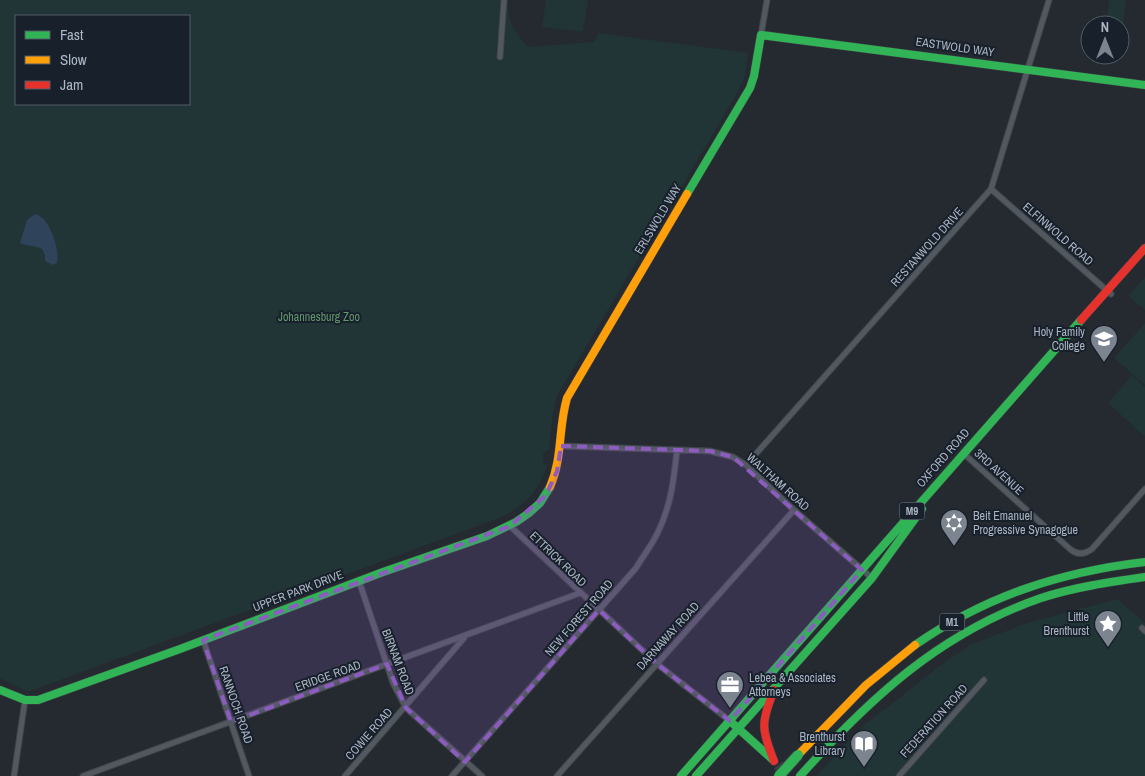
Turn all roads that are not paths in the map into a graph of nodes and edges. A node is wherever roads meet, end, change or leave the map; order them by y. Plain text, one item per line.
1 (504, 0) edge
2 (767, 0) edge
3 (1049, 0) edge
4 (761, 35) junction
5 (500, 57) dead end
6 (1027, 70) junction
7 (1145, 85) edge
8 (992, 189) junction
9 (1145, 248) edge
10 (1145, 256) edge
11 (1109, 292) junction
12 (562, 446) junction
13 (677, 450) junction
14 (965, 455) junction
15 (746, 465) junction
16 (1145, 488) edge
17 (794, 510) junction
18 (510, 526) junction
19 (1145, 562) edge
20 (862, 570) junction
21 (1145, 577) edge
22 (872, 578) junction
23 (359, 582) junction
24 (580, 594) junction
25 (599, 610) junction
26 (465, 637) junction
27 (203, 640) junction
28 (387, 664) junction
29 (657, 664) junction
30 (984, 680) dead end
31 (0, 690) edge
32 (774, 690) junction
33 (25, 700) junction
34 (406, 708) junction
35 (730, 721) junction
36 (231, 722) junction
37 (738, 728) junction
38 (465, 762) junction
39 (801, 775) edge
40 (14, 776) edge
41 (83, 776) edge
42 (249, 776) edge
43 (345, 776) edge
44 (452, 776) edge
45 (482, 776) edge
46 (557, 776) edge
47 (681, 776) edge
48 (696, 776) edge
49 (779, 776) edge
50 (899, 776) edge

1 - 5 street
2 - 4 street, ERLSWOLD WAY
3 - 6 street, RESTANWOLD DRIVE
4 - 6 main road, EASTWOLD WAY
4 - 12 main road, ERLSWOLD WAY
6 - 7 main road, EASTWOLD WAY
6 - 8 street, RESTANWOLD DRIVE
8 - 11 street, ELFINWOLD ROAD
8 - 15 street, RESTANWOLD DRIVE
9 - 11 main road, OXFORD ROAD / M9
10 - 11 main road, OXFORD ROAD / M9
11 - 14 main road, OXFORD ROAD / M9
12 - 13 street, WALTHAM ROAD
12 - 18 main road, UPPER PARK DRIVE
13 - 15 street, WALTHAM ROAD
13 - 25 street, NEW FOREST ROAD
14 - 16 street, 3RD AVENUE
14 - 20 main road, OXFORD ROAD / M9
14 - 22 main road, OXFORD ROAD / M9
15 - 17 street, WALTHAM ROAD
17 - 20 street, WALTHAM ROAD
17 - 29 street, DARNAWAY ROAD
18 - 23 main road, UPPER PARK DRIVE
18 - 24 street, ETTRICK ROAD
19 - 49 main road, M1, bridge
20 - 22 street, WALTHAM ROAD
20 - 35 main road, OXFORD ROAD / M9
21 - 39 main road, M1
22 - 32 main road, OXFORD ROAD / M9
23 - 27 main road, UPPER PARK DRIVE
23 - 28 street, BIRNAM ROAD
24 - 25 street, ETTRICK ROAD
24 - 26 street, ERIDGE ROAD
25 - 29 street, ETTRICK ROAD
25 - 38 street, NEW FOREST ROAD
26 - 28 street, ERIDGE ROAD
26 - 34 street, COWIE ROAD
27 - 33 main road, UPPER PARK DRIVE
27 - 36 street, RANNOCH ROAD
28 - 34 street, BIRNAM ROAD
28 - 36 street, ERIDGE ROAD
29 - 35 street, ETTRICK ROAD
29 - 46 street, DARNAWAY ROAD
30 - 50 street, FEDERATION ROAD
31 - 33 main road
32 - 37 main road, OXFORD ROAD / M9
32 - 37 main road
33 - 40 street
34 - 38 street, BIRNAM ROAD
34 - 43 street, COWIE ROAD
35 - 37 main road
35 - 47 main road, OXFORD ROAD / M9
36 - 41 street, ERIDGE ROAD
36 - 42 street, RANNOCH ROAD
37 - 48 main road, OXFORD ROAD / M9
38 - 44 street, NEW FOREST ROAD
38 - 45 street, BIRNAM ROAD

